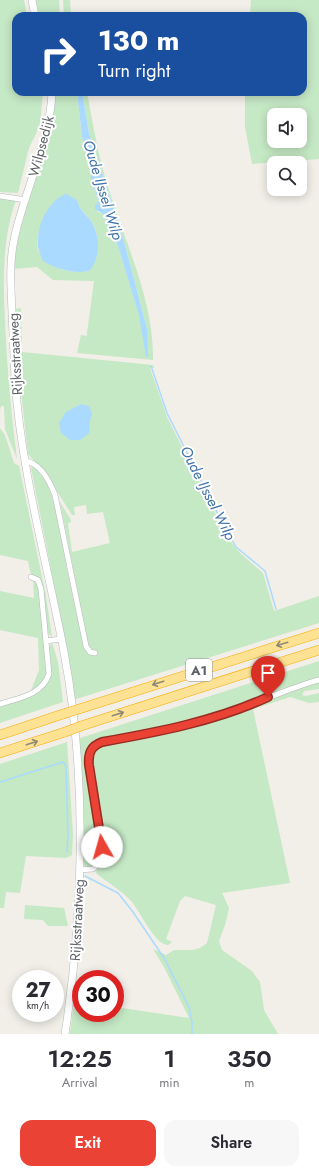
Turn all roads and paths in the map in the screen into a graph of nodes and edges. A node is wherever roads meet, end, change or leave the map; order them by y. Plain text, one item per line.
1 (32, 0) edge
2 (34, 12) edge
3 (52, 96) edge
4 (0, 196) edge
5 (26, 200) junction
6 (26, 462) junction
7 (31, 577) dead end
8 (319, 633) edge
9 (61, 639) junction
10 (46, 641) junction
11 (319, 650) edge
12 (95, 653) dead end
13 (319, 680) edge
14 (0, 704) edge
15 (0, 735) edge
16 (0, 753) edge
17 (80, 870) junction
18 (65, 1034) edge

1 - 2 main road
3 - 5 main road, Wilpsedijk
4 - 5 street
5 - 6 main road, Rijksstraatweg
6 - 9 main road, Rijksstraatweg
6 - 12 street
7 - 10 street
8 -> 15 highway, A1, bridge
9 - 10 street
9 - 17 main road, Rijksstraatweg
10 - 14 street
16 -> 11 highway, A1, bridge
13 - 17 street
17 - 18 main road, Rijksstraatweg

